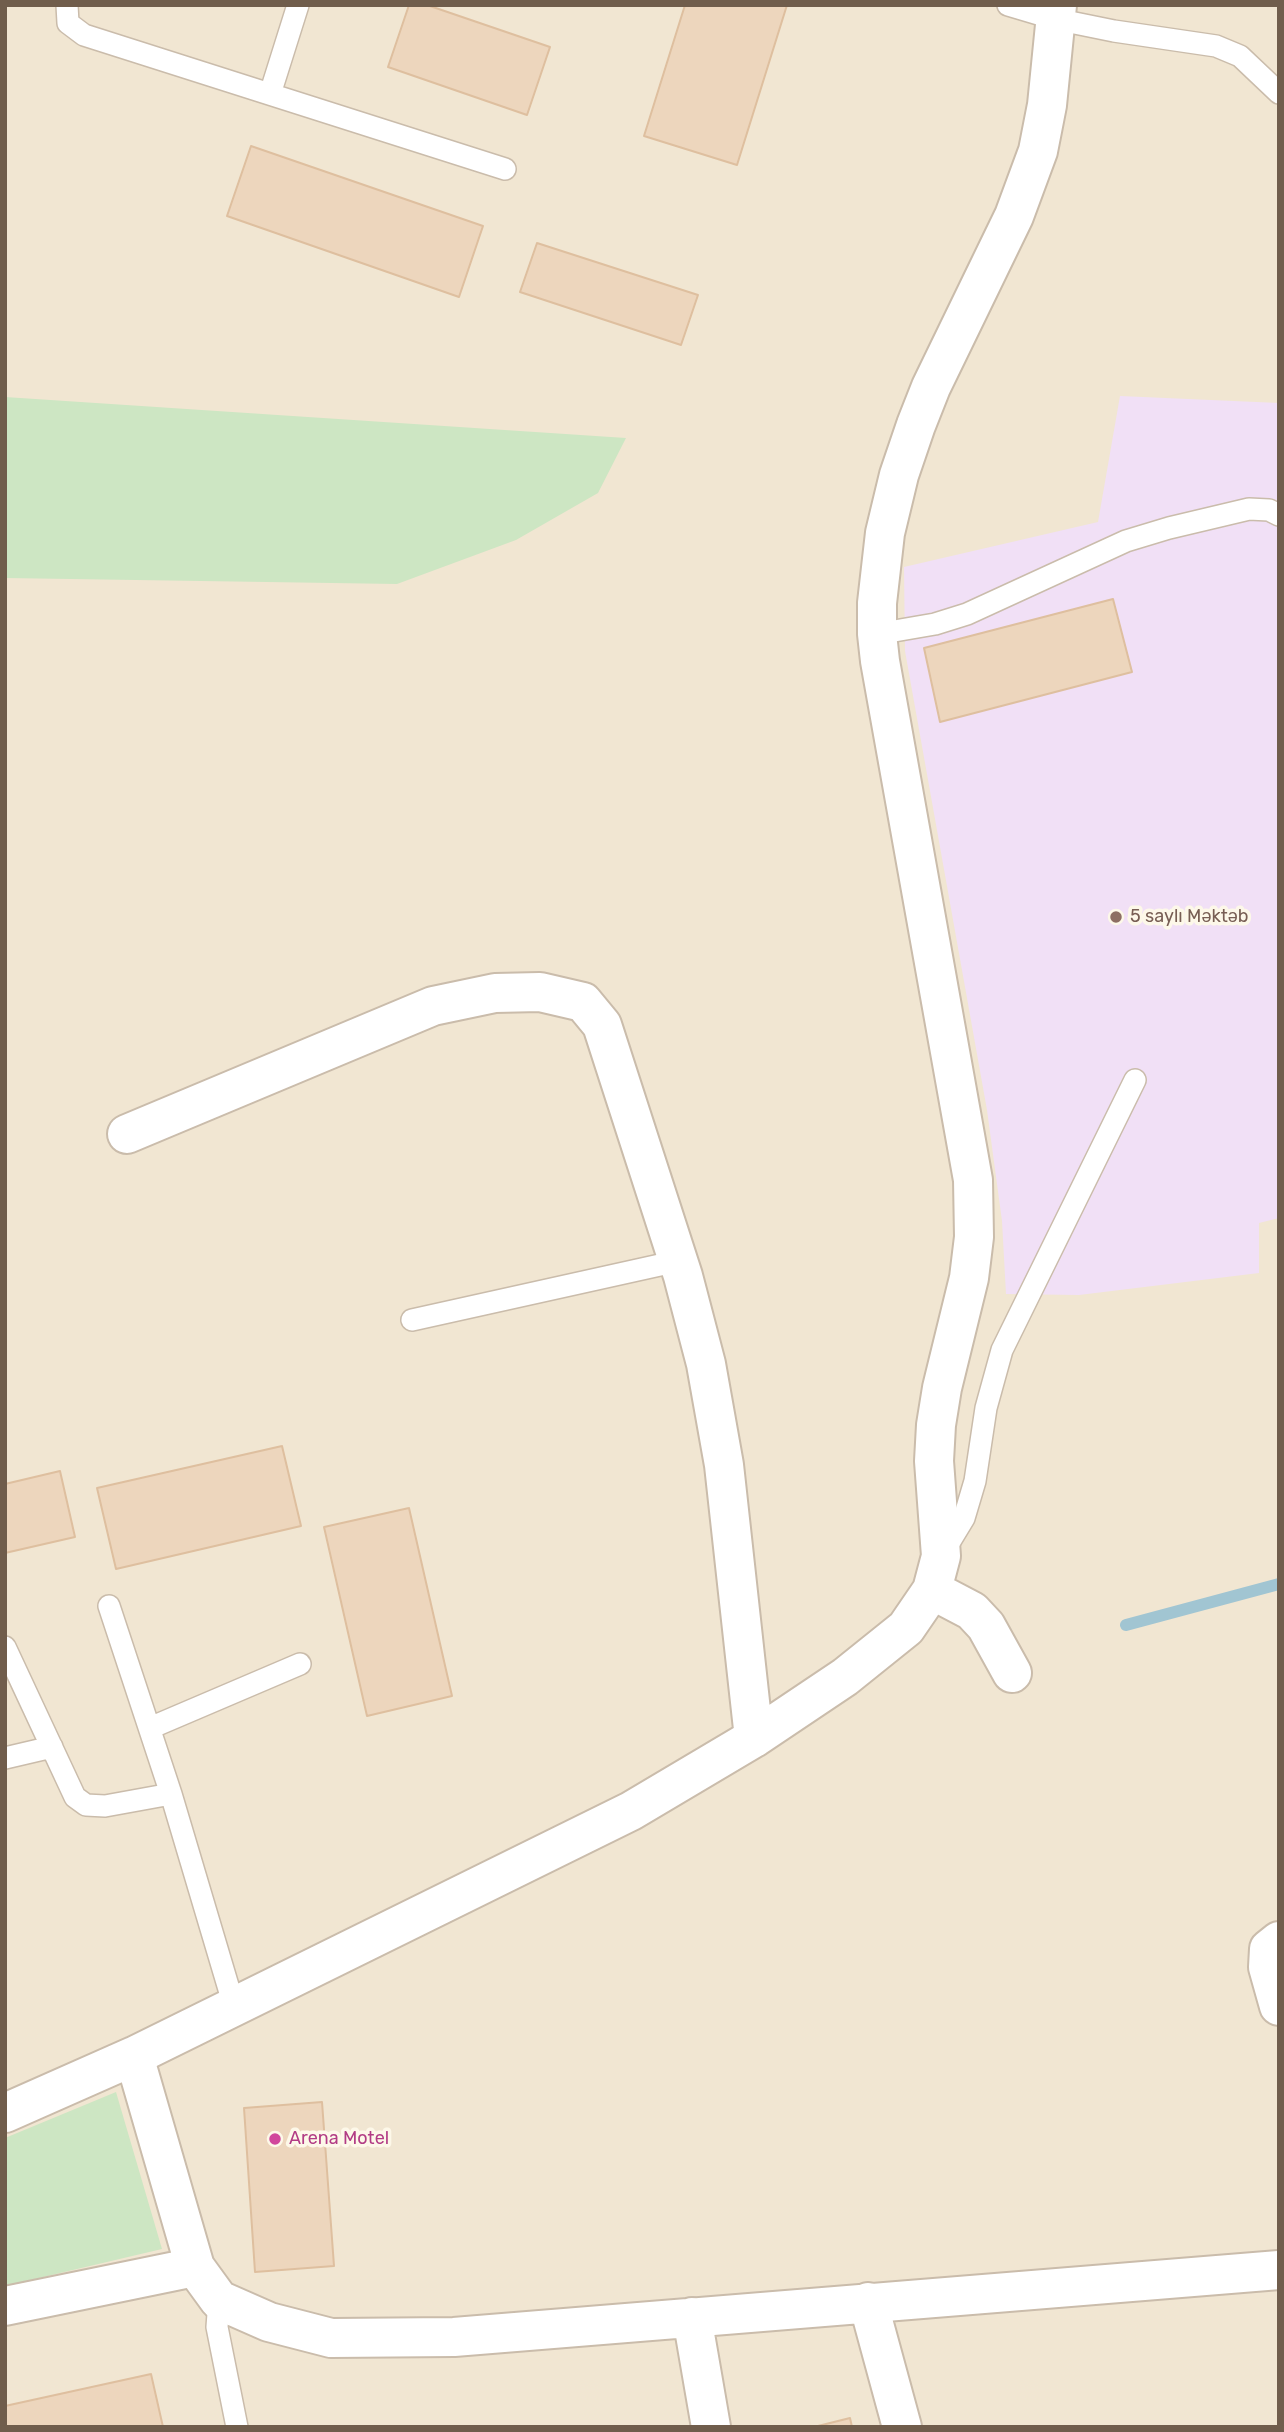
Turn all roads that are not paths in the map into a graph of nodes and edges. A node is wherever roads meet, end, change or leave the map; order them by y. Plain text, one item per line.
1 (67, 5) edge
2 (298, 5) edge
3 (1008, 5) edge
4 (1056, 12) edge
5 (1279, 93) edge
6 (270, 94) junction
7 (505, 170) dead end
8 (1279, 515) edge
9 (877, 634) junction
10 (1135, 1080) dead end
11 (127, 1134) dead end
12 (678, 1261) junction
13 (412, 1320) dead end
14 (937, 1573) junction
15 (110, 1606) dead end
16 (5, 1647) edge
17 (300, 1664) dead end
18 (1012, 1673) dead end
19 (149, 1728) junction
20 (754, 1738) junction
21 (52, 1747) junction
22 (5, 1758) edge
23 (171, 1794) junction
24 (1279, 1941) edge
25 (234, 2006) junction
26 (1279, 2006) edge
27 (134, 2056) junction
28 (5, 2113) edge
29 (195, 2267) junction
30 (1279, 2270) edge
31 (219, 2300) junction
32 (868, 2302) junction
33 (5, 2306) edge
34 (692, 2317) junction
35 (237, 2427) edge
36 (711, 2427) edge
37 (902, 2427) edge

1 - 6 lane
2 - 6 lane
3 - 4 lane
4 - 5 lane
4 - 9 street
6 - 7 lane
8 - 9 lane
9 - 14 street
10 - 14 lane
11 - 12 street
12 - 13 lane
12 - 20 street
14 - 18 street
14 - 20 street
15 - 19 lane
16 - 21 lane
17 - 19 lane
19 - 23 lane
20 - 25 street
21 - 22 lane
21 - 23 lane
23 - 25 lane
24 - 26 street
25 - 27 street
27 - 28 street
27 - 29 street
29 - 31 street
29 - 33 street
30 - 32 street
31 - 34 street
31 - 35 lane
32 - 34 street
32 - 37 street
34 - 36 street

